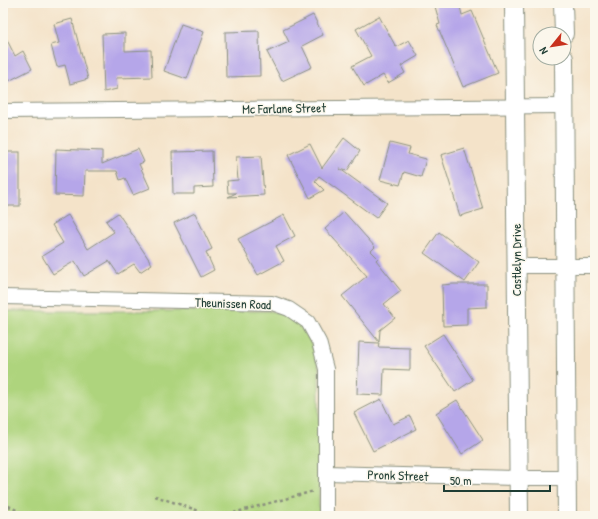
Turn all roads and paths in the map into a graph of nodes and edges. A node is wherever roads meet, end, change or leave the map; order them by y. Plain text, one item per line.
1 (514, 3) edge
2 (563, 3) edge
3 (564, 26) edge
4 (564, 66) edge
5 (515, 106) junction
6 (564, 106) junction
7 (3, 111) edge
8 (516, 266) junction
9 (565, 266) junction
10 (595, 266) edge
11 (3, 297) edge
12 (326, 472) junction
13 (518, 478) junction
14 (566, 478) junction
15 (326, 488) junction
16 (155, 496) dead end
17 (3, 503) edge
18 (28, 516) edge
19 (214, 516) edge
20 (222, 516) edge
21 (326, 516) edge
22 (519, 516) edge
23 (567, 516) edge

1 - 5 street, Castlelyn Drive
2 - 3 street
4 - 6 street
5 - 6 street, Mc Farlane Street
5 - 7 street, Mc Farlane Street
5 - 8 street, Castlelyn Drive
6 - 9 street
8 - 9 street
8 - 13 street, Castlelyn Drive
9 - 10 street
9 - 14 street
11 - 12 street, Theunissen Road
12 - 13 street, Pronk Street
12 - 15 street, Theunissen Road
13 - 14 street, Pronk Street
13 - 22 street, Castlelyn Drive
14 - 23 street
15 - 20 path
15 - 21 street, Theunissen Road
16 - 19 path
17 - 18 path

